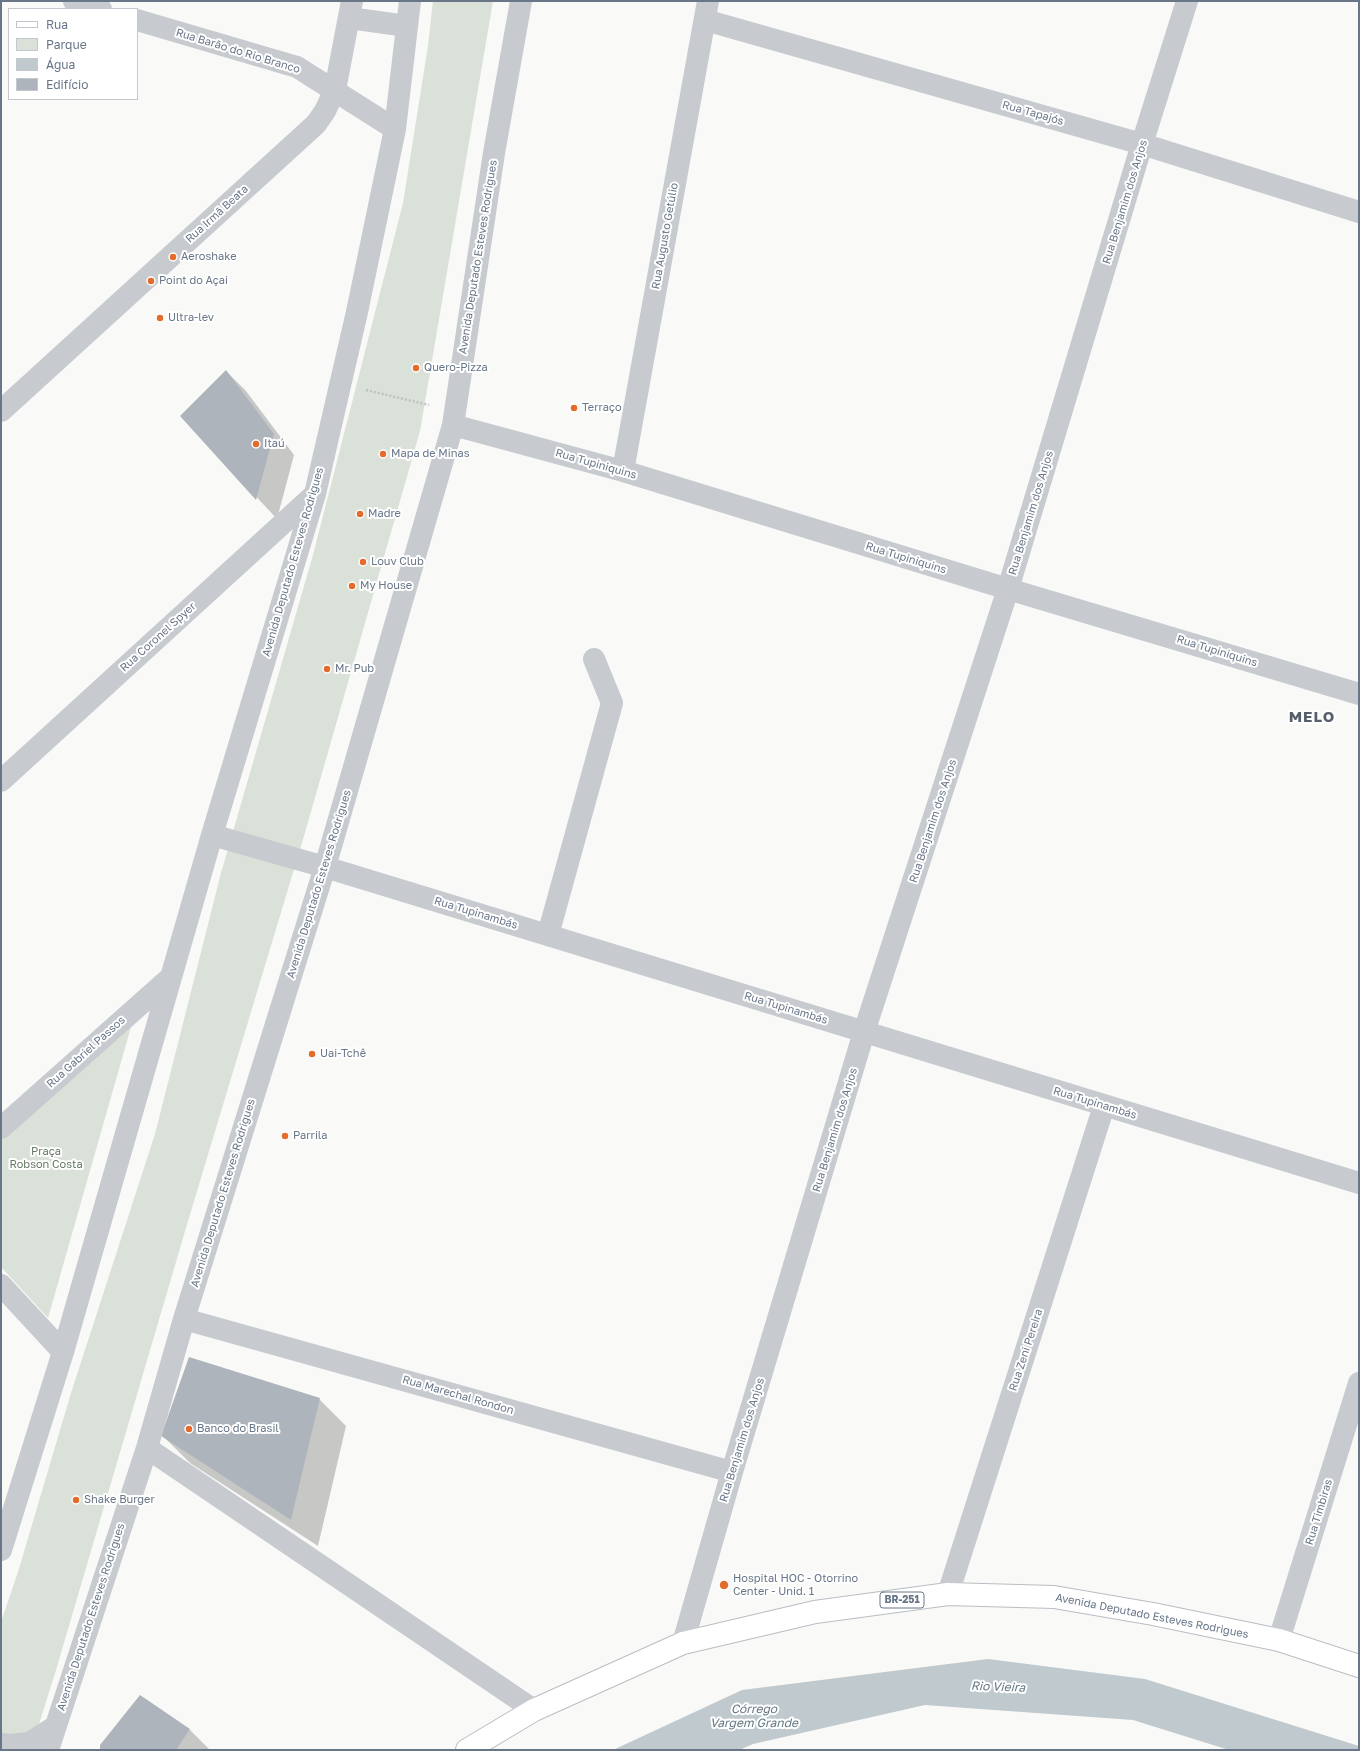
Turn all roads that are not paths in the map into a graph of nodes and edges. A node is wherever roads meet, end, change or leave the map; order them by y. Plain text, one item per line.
1 (74, 1) edge
2 (410, 1) edge
3 (521, 1) edge
4 (1187, 1) edge
5 (98, 8) edge
6 (350, 9) edge
7 (706, 10) edge
8 (138, 20) edge
9 (407, 26) junction
10 (335, 90) junction
11 (395, 129) junction
12 (1142, 144) junction
13 (1359, 212) edge
14 (1, 411) edge
15 (453, 425) junction
16 (623, 471) junction
17 (315, 494) junction
18 (1008, 589) junction
19 (594, 659) dead end
20 (1359, 694) edge
21 (1, 781) edge
22 (212, 835) junction
23 (325, 867) junction
24 (548, 935) junction
25 (171, 977) junction
26 (864, 1032) junction
27 (1104, 1106) junction
28 (1, 1128) edge
29 (1359, 1183) edge
30 (1, 1285) edge
31 (184, 1319) junction
32 (63, 1352) junction
33 (1359, 1383) edge
34 (147, 1448) junction
35 (732, 1472) junction
36 (1, 1550) edge
37 (948, 1594) junction
38 (1278, 1640) junction
39 (683, 1643) junction
40 (1359, 1666) edge
41 (534, 1710) junction
42 (56, 1726) junction
43 (1, 1744) edge
44 (48, 1750) edge
45 (467, 1750) edge

1 - 5 street
2 - 9 street, Avenida Deputado Esteves Rodrigues
3 - 15 street, Avenida Deputado Esteves Rodrigues
4 - 12 street, Rua Benjamim dos Anjos
6 - 9 street
6 - 10 street, Rua Irmã Beata
7 - 12 street, Rua Tapajós
7 - 16 street, Rua Augusto Getúlio
8 - 10 street, Rua Barão do Rio Branco
9 - 11 street, Avenida Deputado Esteves Rodrigues
10 - 11 street, Rua Barão do Rio Branco
10 - 14 street, Rua Irmã Beata
11 - 17 street, Avenida Deputado Esteves Rodrigues
12 - 13 street, Rua Tapajós
12 - 18 street, Rua Benjamim dos Anjos
15 - 16 street, Rua Tupiniquins
15 - 23 street, Avenida Deputado Esteves Rodrigues
16 - 18 street, Rua Tupiniquins
17 - 21 street, Rua Coronel Spyer
17 - 22 street, Avenida Deputado Esteves Rodrigues
18 - 20 street, Rua Tupiniquins
18 - 26 street, Rua Benjamim dos Anjos
19 - 24 street
22 - 23 street, Rua Tupinambás
22 - 25 street, Avenida Deputado Esteves Rodrigues
23 - 24 street, Rua Tupinambás
23 - 31 street, Avenida Deputado Esteves Rodrigues
24 - 26 street, Rua Tupinambás
25 - 28 street, Rua Gabriel Passos
25 - 32 street, Avenida Deputado Esteves Rodrigues
26 - 27 street, Rua Tupinambás
26 - 35 street, Rua Benjamim dos Anjos
27 - 29 street, Rua Tupinambás
27 - 37 street, Rua Zeni Pereira
30 - 32 street
31 - 34 street, Avenida Deputado Esteves Rodrigues
31 - 35 street, Rua Marechal Rondon
32 - 36 street, Avenida Deputado Esteves Rodrigues
33 - 38 street, Rua Timbiras
34 - 41 street
34 - 42 street, Avenida Deputado Esteves Rodrigues
35 - 39 street, Rua Benjamim dos Anjos
37 - 38 main road, Avenida Deputado Esteves Rodrigues / BR-251
37 - 39 main road, Avenida Deputado Esteves Rodrigues / BR-251
38 - 40 main road, Avenida Deputado Esteves Rodrigues / BR-251
39 - 41 main road, Avenida Deputado Esteves Rodrigues / BR-251
41 - 45 main road, Avenida Deputado Esteves Rodrigues / BR-251
42 - 43 street
42 - 44 street, Avenida Deputado Esteves Rodrigues

